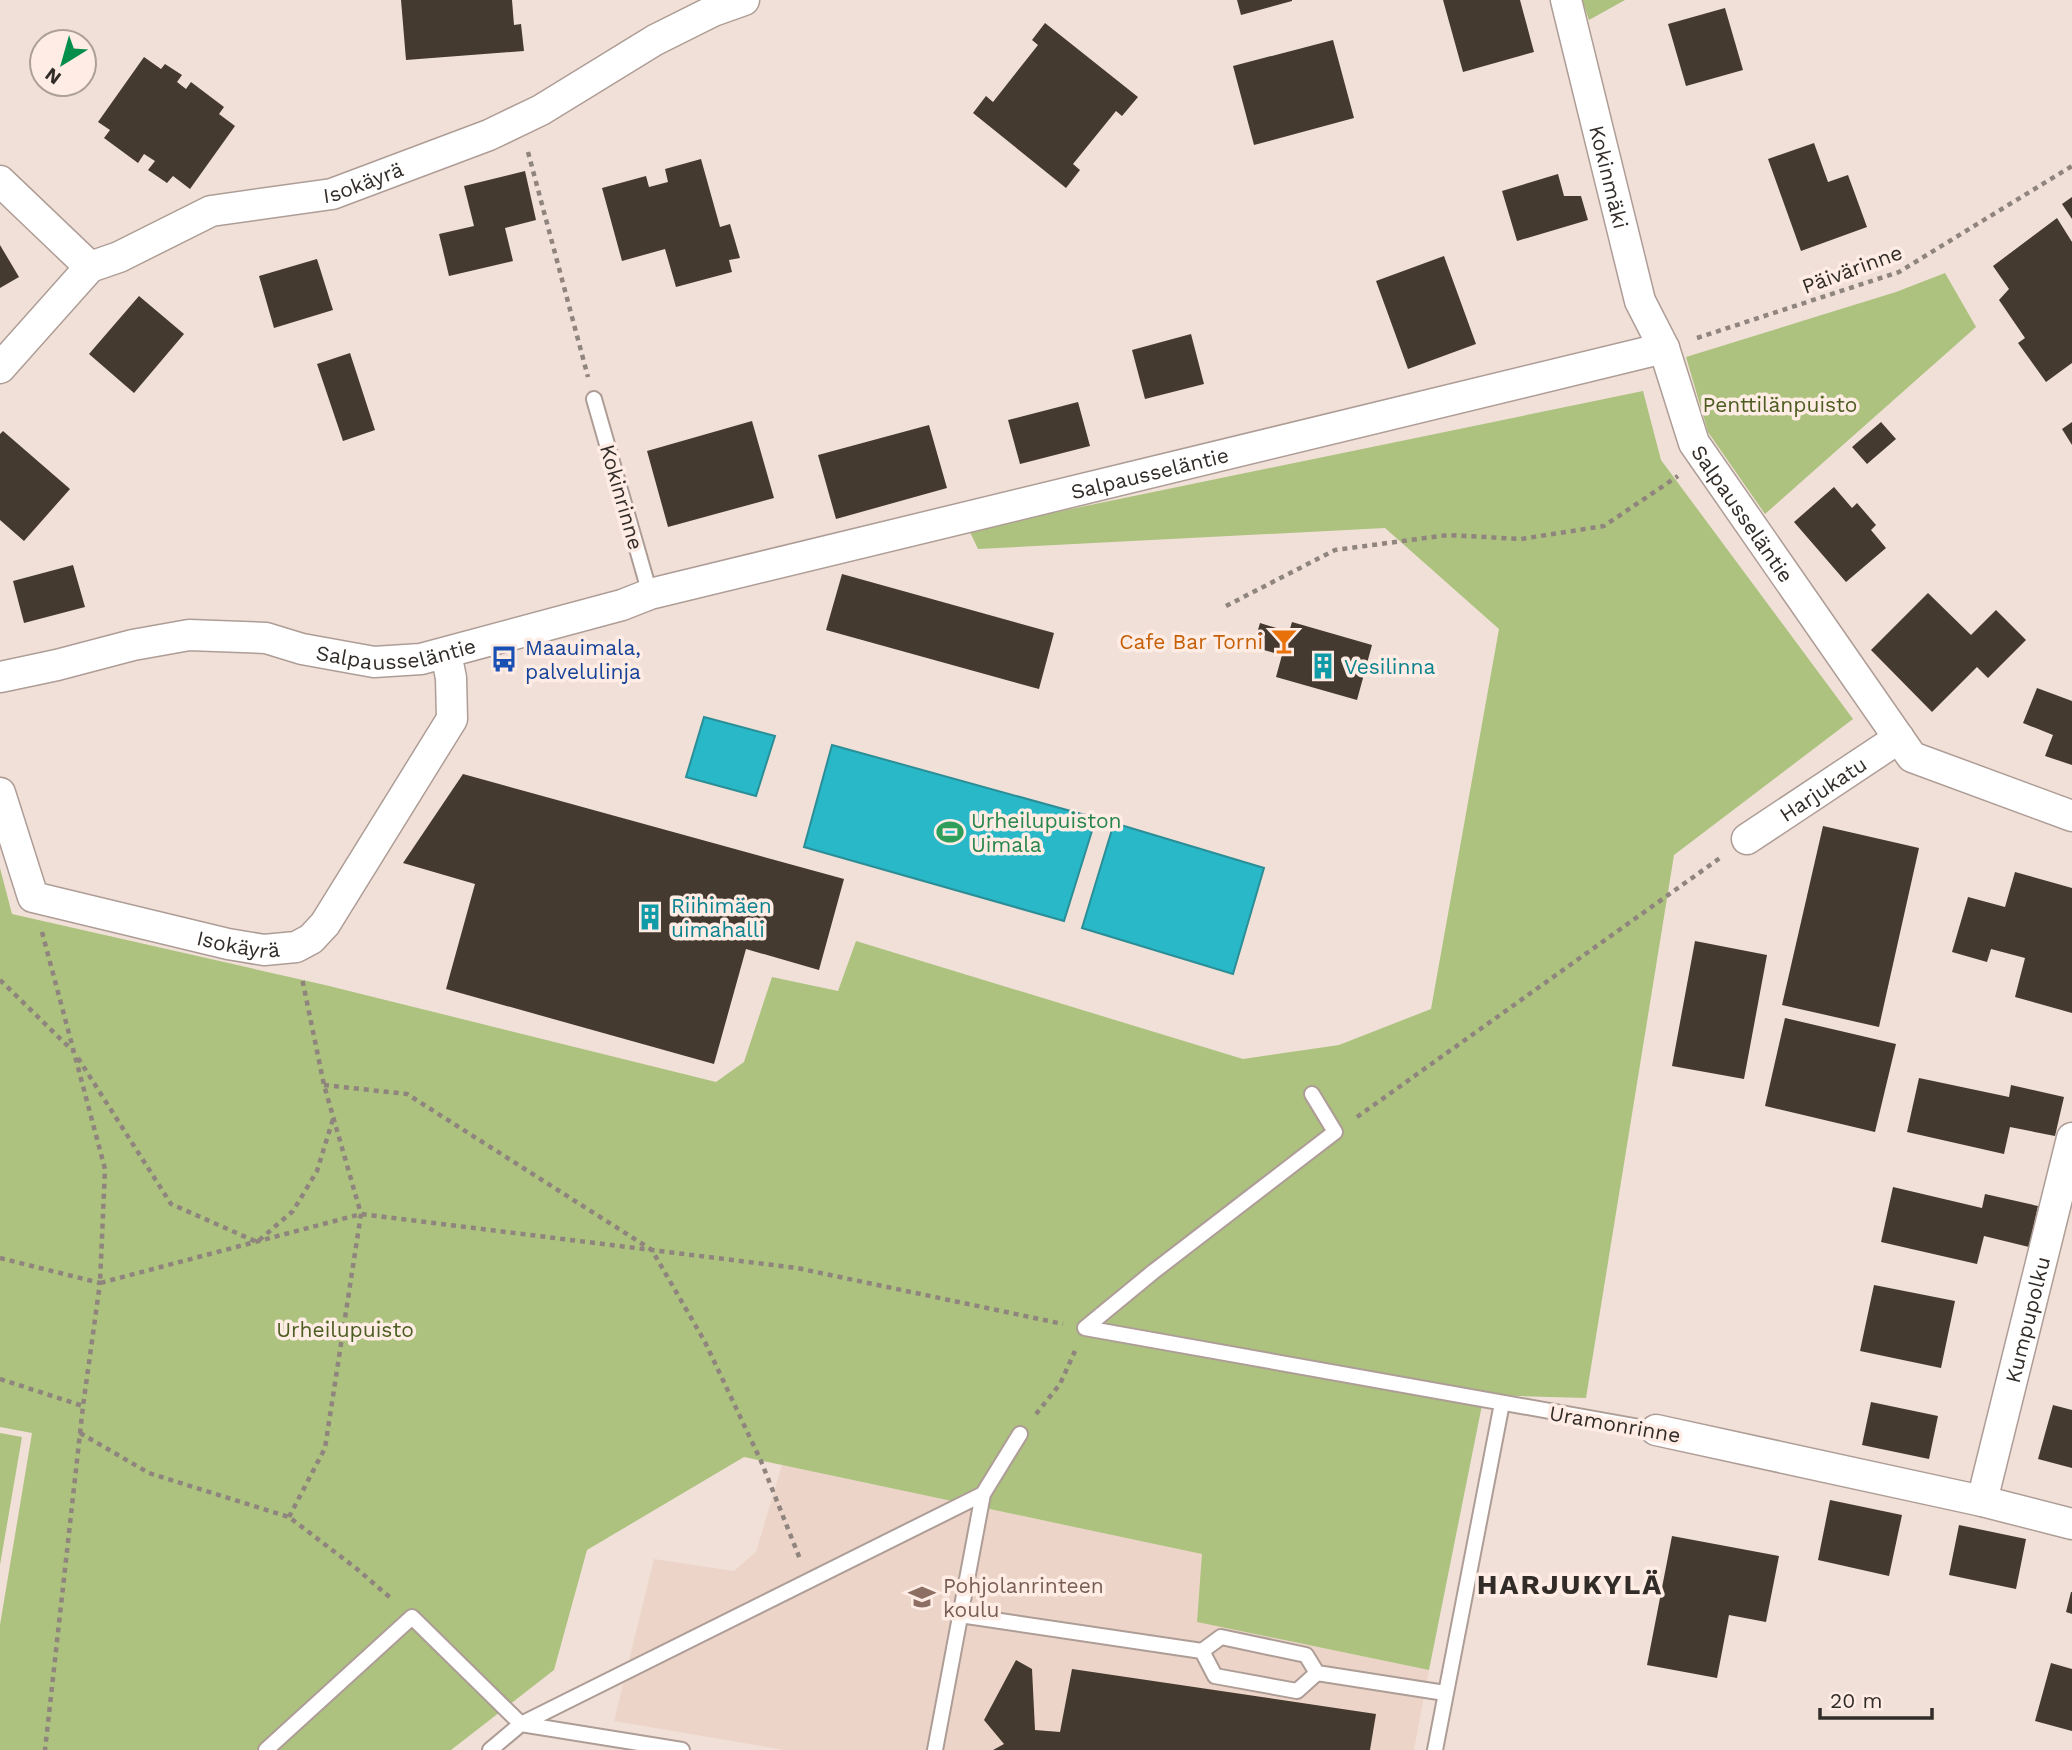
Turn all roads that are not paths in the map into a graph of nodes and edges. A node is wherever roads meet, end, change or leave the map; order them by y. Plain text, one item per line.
1 (744, 0) edge
2 (1566, 0) edge
3 (0, 181) edge
4 (90, 267) junction
5 (1664, 348) junction
6 (0, 368) edge
7 (594, 399) road end
8 (650, 594) junction
9 (446, 653) junction
10 (0, 677) edge
11 (1899, 738) junction
12 (0, 793) edge
13 (2072, 816) edge
14 (1747, 839) road end
15 (1312, 1094) dead end
16 (2072, 1138) edge
17 (1502, 1403) junction
18 (1656, 1430) joint
19 (1020, 1434) road end
20 (983, 1494) junction
21 (1982, 1501) junction
22 (2072, 1524) edge
23 (960, 1615) junction
24 (1202, 1651) junction
25 (1317, 1673) junction
26 (1445, 1693) junction
27 (521, 1724) junction
28 (267, 1750) edge
29 (490, 1750) edge
30 (682, 1750) edge
31 (935, 1750) edge
32 (1435, 1750) edge

1 - 4 street, Isokäyrä
2 - 5 street, Kokinmäki
3 - 4 street
4 - 6 street, Isokäyrä
5 - 8 street, Salpausseläntie
5 - 11 street, Salpausseläntie
7 - 8 lane, Kokinrinne
8 - 9 street, Salpausseläntie
9 - 10 street, Salpausseläntie
9 - 12 street, Isokäyrä
11 - 13 street, Salpausseläntie
11 - 14 street, Harjukatu
15 - 17 lane, Uramonrinne
16 - 21 street, Kumpupolku
17 - 18 lane, Uramonrinne
17 - 26 lane
18 - 21 street, Uramonrinne
19 - 20 lane
20 - 23 lane
20 - 27 lane
21 - 22 street, Uramonrinne
23 - 24 lane
23 - 31 lane
24 - 25 lane
24 - 25 lane
25 - 26 lane
26 - 32 lane
27 - 28 lane
27 - 29 lane
27 - 30 lane

